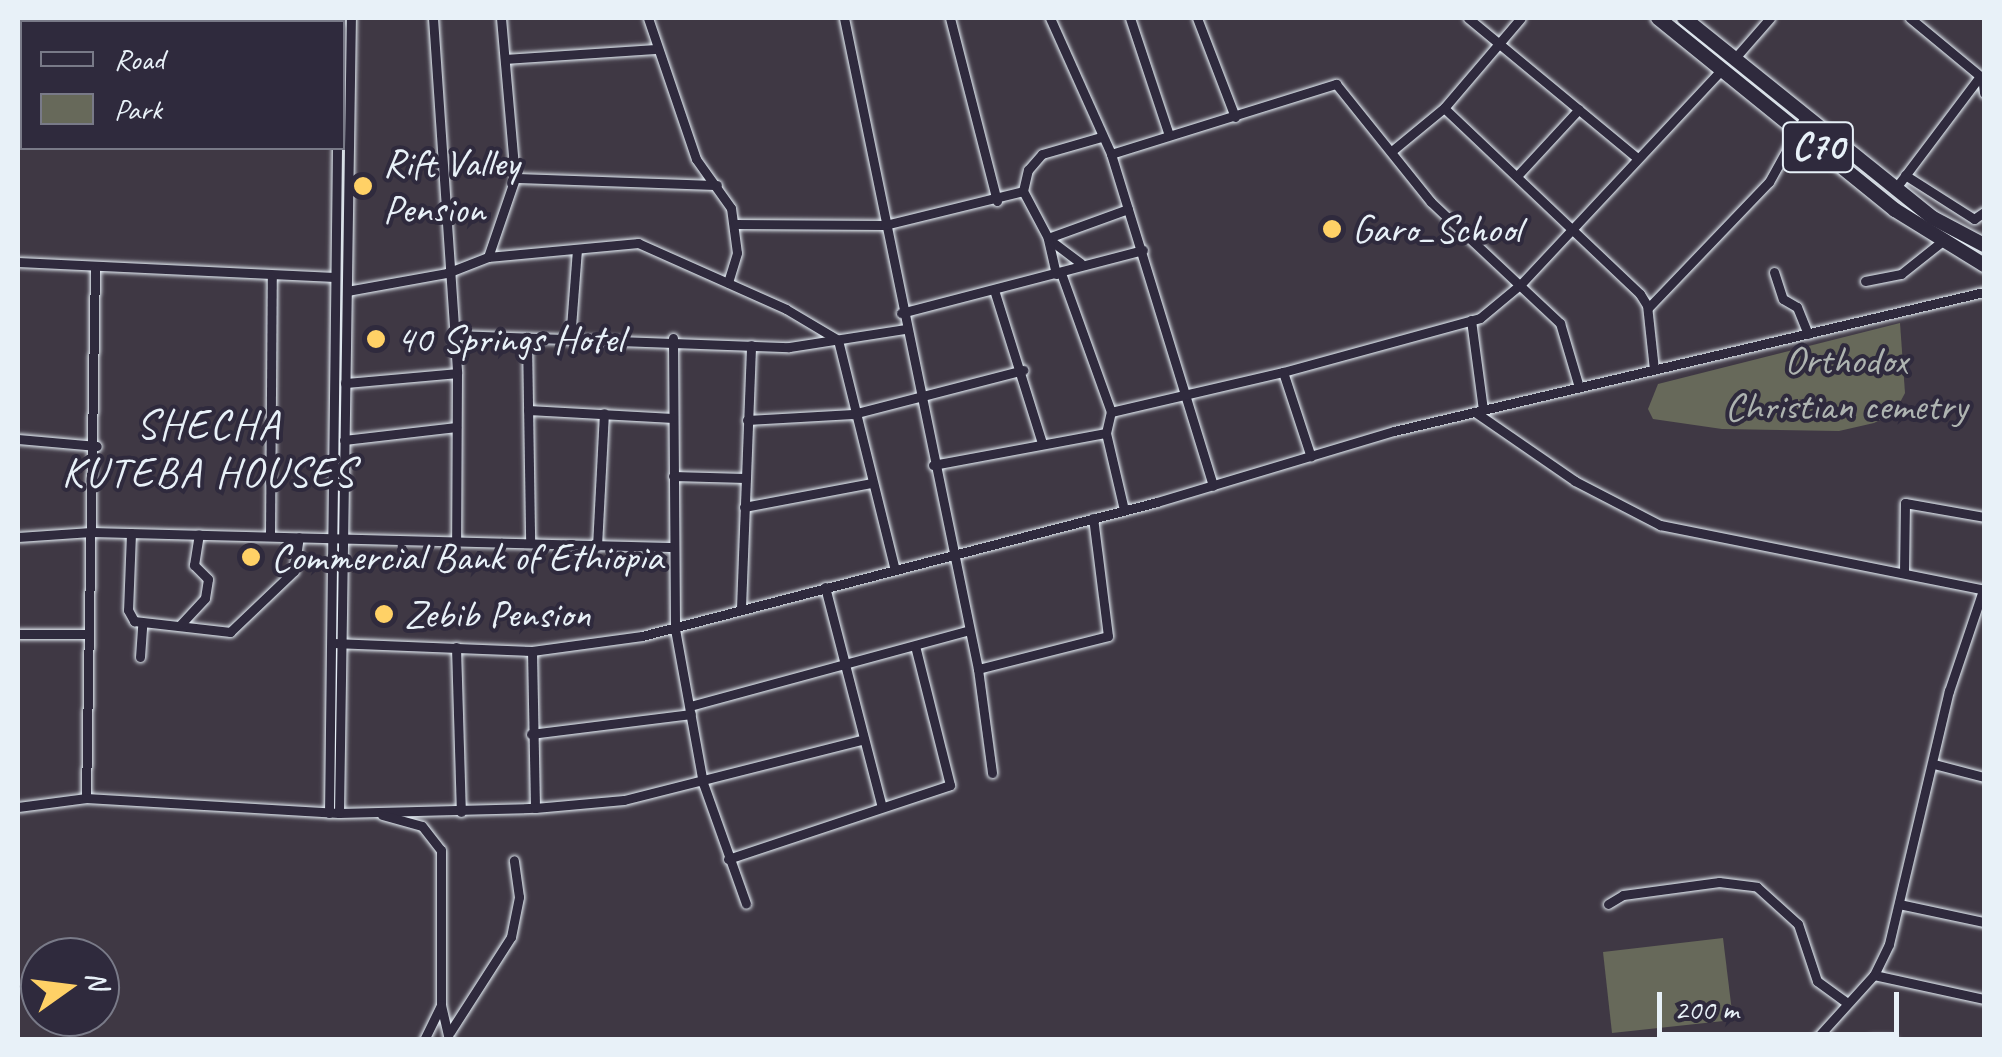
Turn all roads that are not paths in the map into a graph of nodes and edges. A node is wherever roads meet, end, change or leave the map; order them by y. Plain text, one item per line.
1 (350, 18) edge
2 (433, 18) edge
3 (501, 18) edge
4 (648, 18) edge
5 (844, 18) edge
6 (950, 18) edge
7 (1050, 18) edge
8 (1130, 18) edge
9 (1196, 18) edge
10 (1468, 18) edge
11 (1522, 18) edge
12 (1658, 18) edge
13 (1684, 18) edge
14 (1770, 18) edge
15 (1910, 18) edge
16 (1930, 18) edge
17 (1924, 28) junction
18 (1502, 43) junction
19 (654, 49) junction
20 (1735, 58) junction
21 (506, 59) junction
22 (1722, 69) junction
23 (1982, 76) edge
24 (1984, 93) edge
25 (1444, 108) junction
26 (1580, 109) junction
27 (1806, 116) junction
28 (1235, 117) junction
29 (1800, 133) junction
30 (1169, 135) junction
31 (1101, 137) junction
32 (337, 150) edge
33 (1393, 150) junction
34 (1111, 154) junction
35 (1636, 157) junction
36 (1517, 176) junction
37 (1906, 176) junction
38 (514, 178) junction
39 (717, 185) junction
40 (1896, 189) junction
41 (1023, 191) junction
42 (996, 201) junction
43 (1128, 208) junction
44 (1984, 212) edge
45 (735, 224) junction
46 (885, 225) junction
47 (1570, 229) junction
48 (1048, 238) junction
49 (1940, 243) junction
50 (1984, 245) edge
51 (577, 249) junction
52 (1143, 250) junction
53 (488, 257) junction
54 (18, 262) edge
55 (1080, 263) junction
56 (1984, 265) edge
57 (95, 269) junction
58 (1774, 272) dead end
59 (447, 273) junction
60 (1058, 273) junction
61 (335, 277) junction
62 (272, 278) junction
63 (1865, 281) dead end
64 (728, 283) junction
65 (1521, 284) junction
66 (346, 291) junction
67 (1984, 292) edge
68 (995, 294) junction
69 (1648, 309) junction
70 (901, 313) junction
71 (1471, 320) junction
72 (904, 329) junction
73 (1808, 334) junction
74 (455, 335) junction
75 (672, 338) junction
76 (527, 340) junction
77 (570, 340) junction
78 (838, 340) junction
79 (751, 345) junction
80 (1654, 369) junction
81 (1023, 370) junction
82 (1283, 372) junction
83 (456, 373) junction
84 (345, 384) junction
85 (1579, 387) junction
86 (1186, 391) junction
87 (919, 396) junction
88 (528, 410) junction
89 (1480, 411) junction
90 (1111, 412) junction
91 (604, 413) junction
92 (854, 414) junction
93 (673, 418) junction
94 (747, 420) junction
95 (456, 428) junction
96 (1106, 433) junction
97 (18, 439) edge
98 (344, 440) junction
99 (1042, 443) junction
100 (97, 446) junction
101 (1311, 457) junction
102 (933, 465) junction
103 (673, 476) junction
104 (745, 478) junction
105 (871, 483) junction
106 (1212, 486) junction
107 (744, 507) junction
108 (1124, 510) junction
109 (1092, 518) junction
110 (1984, 518) edge
111 (91, 532) junction
112 (131, 533) junction
113 (199, 534) junction
114 (270, 535) junction
115 (18, 537) edge
116 (299, 537) junction
117 (338, 540) junction
118 (456, 540) junction
119 (530, 541) junction
120 (597, 546) junction
121 (670, 547) junction
122 (950, 555) junction
123 (894, 566) junction
124 (1904, 574) junction
125 (825, 587) junction
126 (1984, 590) edge
127 (741, 608) junction
128 (181, 624) junction
129 (142, 625) junction
130 (675, 628) junction
131 (969, 630) junction
132 (18, 634) edge
133 (87, 634) junction
134 (338, 642) junction
135 (456, 646) junction
136 (915, 646) junction
137 (532, 650) junction
138 (140, 657) dead end
139 (844, 668) junction
140 (978, 668) junction
141 (690, 710) junction
142 (531, 734) junction
143 (861, 740) junction
144 (1934, 764) junction
145 (992, 773) dead end
146 (1984, 778) edge
147 (703, 783) junction
148 (86, 798) junction
149 (18, 806) edge
150 (882, 807) junction
151 (535, 808) junction
152 (370, 812) junction
153 (461, 812) junction
154 (334, 813) junction
155 (728, 859) junction
156 (514, 860) dead end
157 (746, 904) dead end
158 (1608, 904) dead end
159 (1900, 904) junction
160 (1984, 922) edge
161 (1874, 976) junction
162 (1984, 999) edge
163 (1847, 1002) junction
164 (441, 1005) junction
165 (449, 1036) edge
166 (424, 1040) edge
167 (1815, 1040) edge
168 (1872, 1040) edge
169 (1892, 1040) edge

1 - 66 street
2 - 59 street
3 - 21 street
4 - 19 street
5 - 46 street
6 - 42 street
7 - 31 street
8 - 30 street
9 - 28 street
10 - 18 street
11 - 18 street
12 - 22 highway, C70
13 - 20 highway, C70
14 - 20 street
15 - 17 street
16 - 17 street
17 - 23 street
18 - 25 street
18 - 26 street
19 - 21 street
19 - 39 street
20 - 27 highway, C70
21 - 38 street
22 - 29 highway, C70
22 - 35 street
23 - 24 street
23 - 37 street
25 - 33 street
25 - 36 street
26 - 35 street
26 - 36 street
27 - 29 street
27 - 40 highway, C70
28 - 30 street
28 - 33 street
29 - 49 highway, C70
29 - 69 street
30 - 34 street
31 - 34 street
31 - 41 street
32 - 61 street
33 - 65 street
34 - 43 street
35 - 47 street
36 - 47 street
37 - 40 street
37 - 44 street
38 - 39 street
38 - 53 street
39 - 45 street
40 - 50 highway, C70
41 - 42 street
41 - 48 street
42 - 46 street
43 - 48 street
43 - 52 street
45 - 46 street
45 - 64 street
46 - 70 street
47 - 65 street
47 - 69 street
48 - 55 street
48 - 60 street
49 - 56 highway, C70
49 - 63 street
51 - 53 street
51 - 64 street
51 - 77 street
52 - 55 street
52 - 86 street
53 - 59 street
54 - 57 street
55 - 60 street
57 - 62 street
57 - 100 street
58 - 73 street
59 - 66 street
59 - 74 street
60 - 68 street
60 - 90 street
61 - 62 street
61 - 117 street
62 - 114 street
64 - 78 street
65 - 71 street
65 - 85 street
66 - 84 street
67 - 73 street
68 - 70 street
68 - 81 street
69 - 80 street
70 - 72 street
71 - 82 street
71 - 89 street
72 - 78 street
72 - 87 street
73 - 80 street
74 - 76 street
74 - 83 street
75 - 77 street
75 - 79 street
75 - 93 street
76 - 77 street
76 - 88 street
78 - 79 street
78 - 92 street
79 - 94 street
80 - 85 street
81 - 87 street
81 - 99 street
82 - 86 street
82 - 101 street
83 - 84 street
83 - 95 street
84 - 98 street
85 - 89 street
86 - 90 street
86 - 106 street
87 - 92 street
87 - 102 street
88 - 91 street
88 - 119 street
89 - 101 street
89 - 124 street
90 - 96 street
91 - 93 street
91 - 120 street
92 - 94 street
92 - 105 street
93 - 103 street
94 - 104 street
95 - 98 street
95 - 118 street
96 - 99 street
96 - 108 street
97 - 100 street
98 - 117 street
99 - 102 street
100 - 111 street
101 - 106 street
102 - 122 street
103 - 104 street
103 - 121 street
104 - 107 street
105 - 107 street
105 - 123 street
106 - 108 street
107 - 127 street
108 - 109 street
109 - 122 street
109 - 140 street
110 - 124 street
111 - 112 street
111 - 115 street
111 - 133 street
112 - 113 street
112 - 129 street
113 - 114 street
113 - 128 street
114 - 116 street
116 - 117 street
116 - 128 street
117 - 118 street
117 - 134 street
118 - 119 street
119 - 120 street
120 - 121 street
121 - 130 street
122 - 123 street
122 - 131 street
123 - 125 street
124 - 126 street
125 - 127 street
125 - 139 street
126 - 144 street
127 - 130 street
128 - 129 street
129 - 138 street
130 - 137 street
130 - 141 street
131 - 136 street
131 - 140 street
132 - 133 street
133 - 148 street
134 - 135 street
134 - 154 street
135 - 137 street
135 - 153 street
136 - 139 street
136 - 150 street
137 - 142 street
139 - 141 street
139 - 143 street
140 - 145 street
141 - 142 street
141 - 147 street
142 - 151 street
143 - 147 street
143 - 150 street
144 - 146 street
144 - 159 street
147 - 151 street
147 - 155 street
148 - 149 street
148 - 154 street
150 - 155 street
151 - 153 street
152 - 153 street
152 - 154 street
152 - 164 street
155 - 157 street
156 - 165 street
158 - 163 street
159 - 160 street
159 - 161 street
161 - 162 street
161 - 163 street
163 - 167 street
164 - 165 street
164 - 166 street
168 - 169 street

